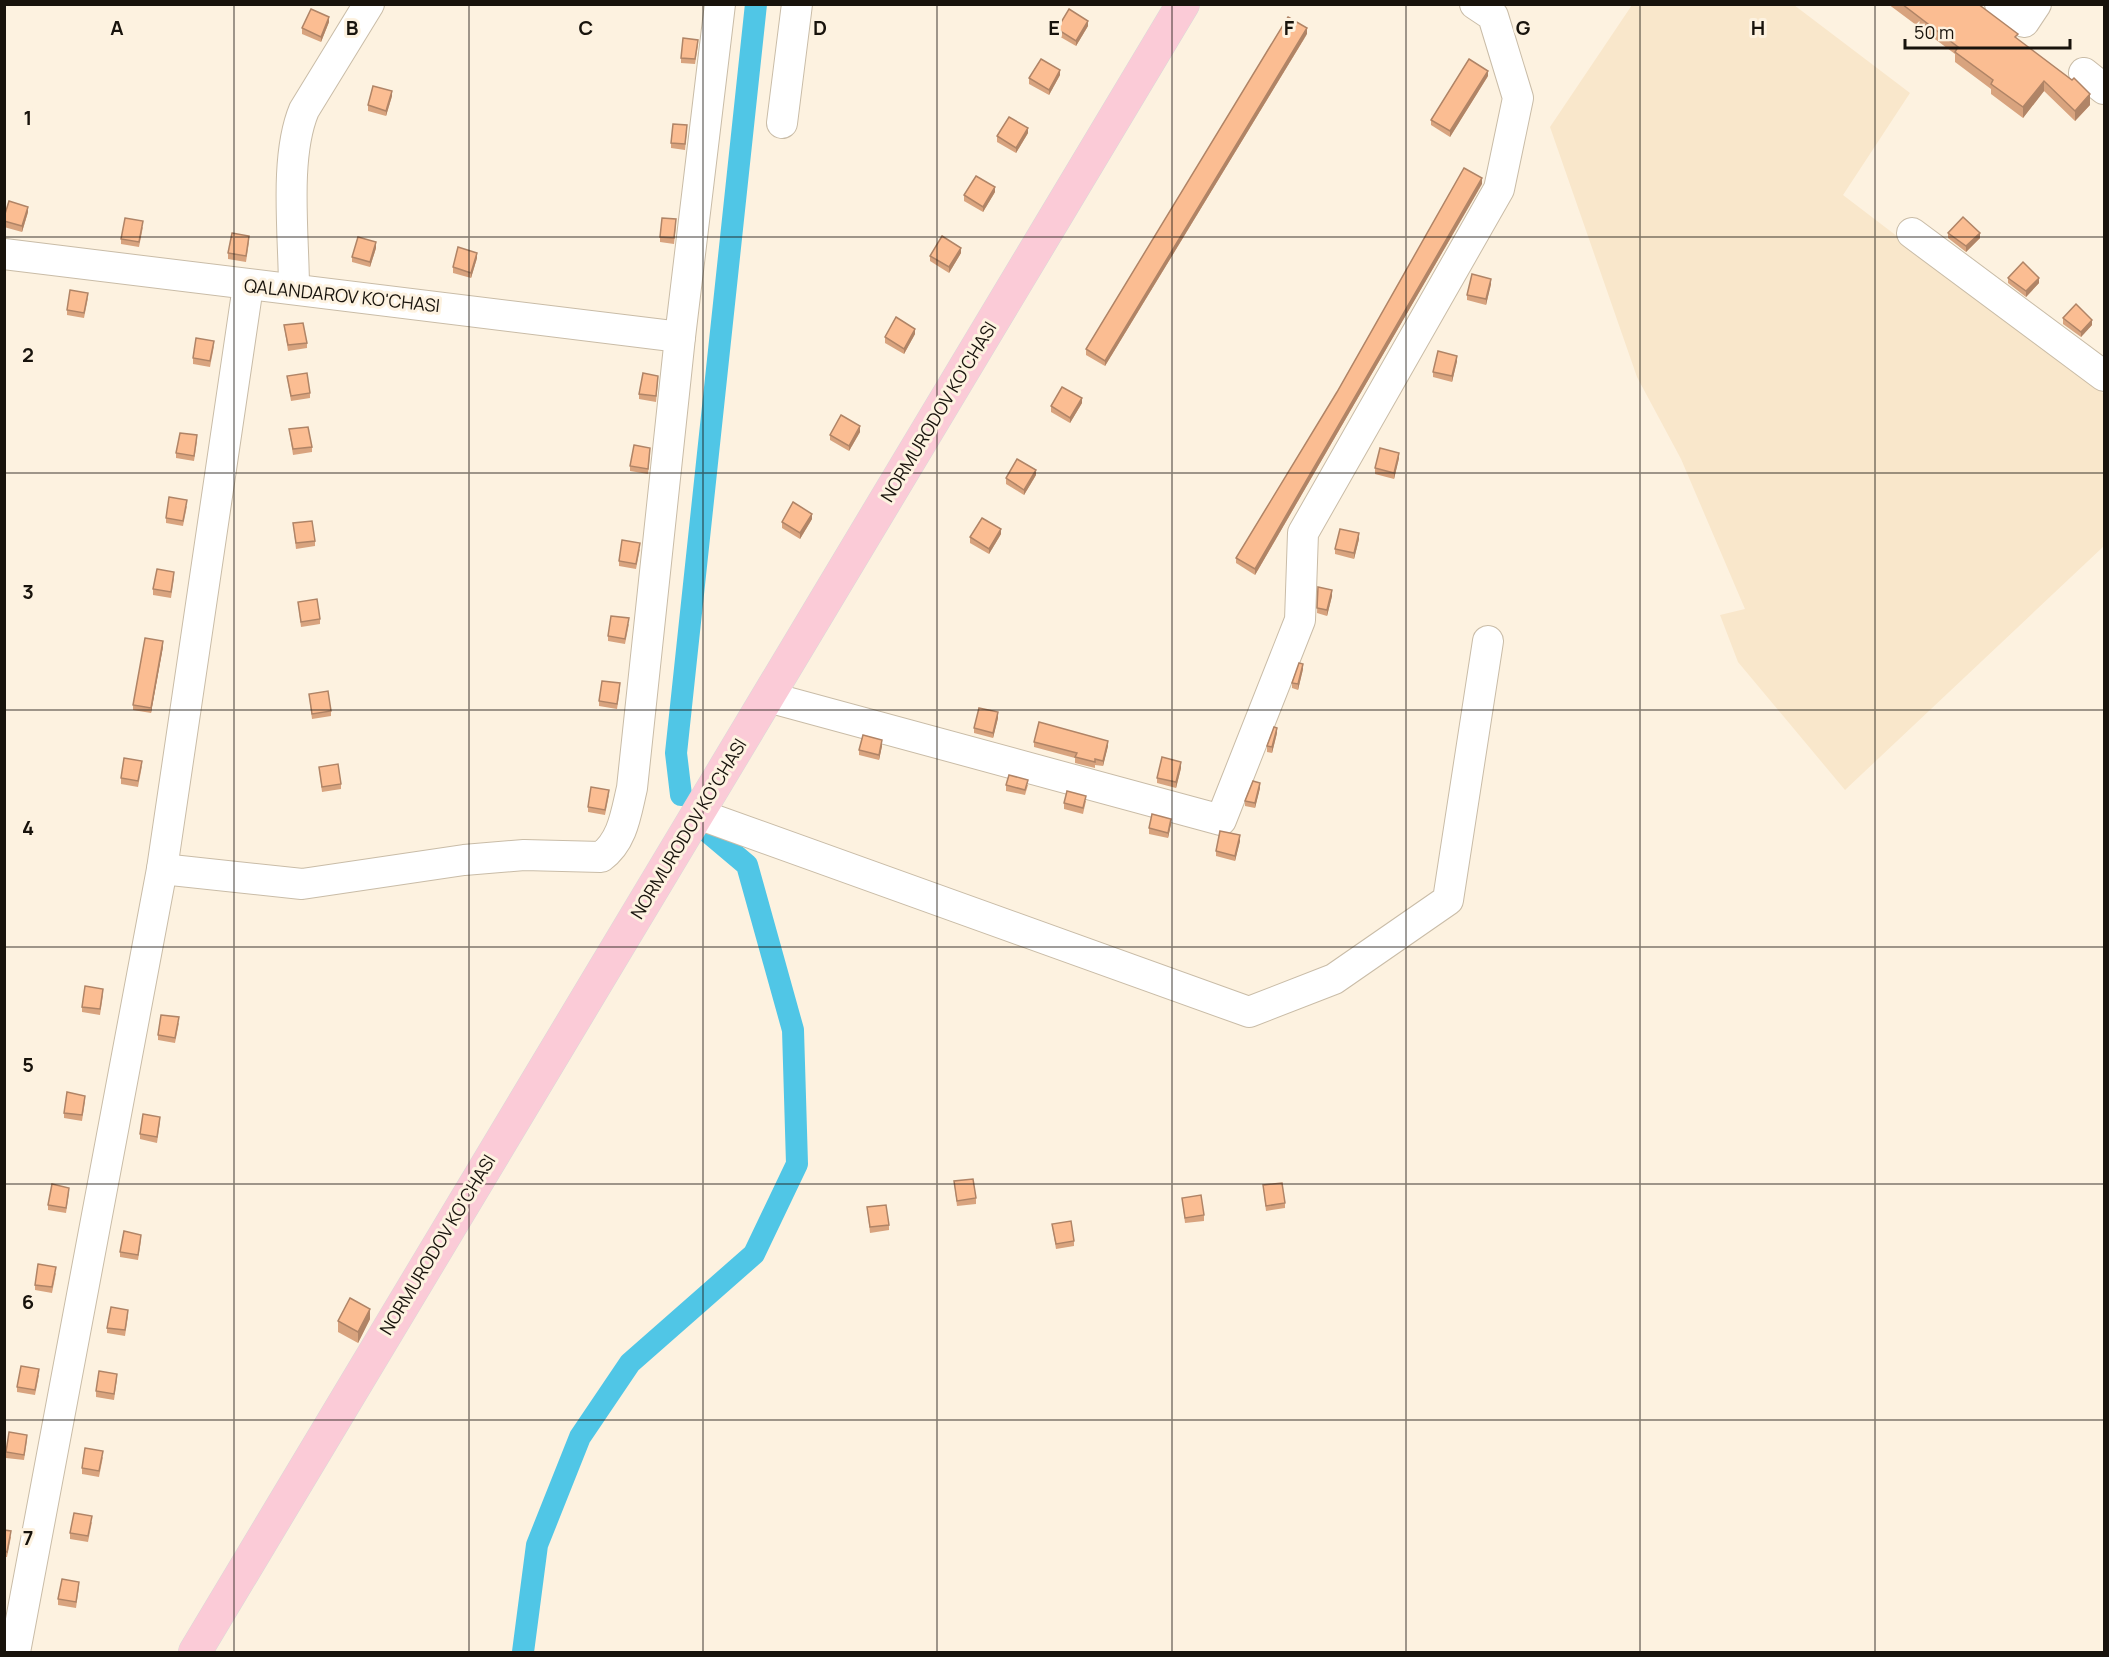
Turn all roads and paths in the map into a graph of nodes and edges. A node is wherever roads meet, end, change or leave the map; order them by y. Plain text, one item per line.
1 (369, 4) edge
2 (720, 4) edge
3 (797, 4) edge
4 (1183, 4) edge
5 (1475, 4) edge
6 (2000, 4) edge
7 (2036, 4) edge
8 (782, 123) dead end
9 (1912, 233) dead end
10 (4, 254) edge
11 (248, 286) junction
12 (294, 289) junction
13 (680, 337) junction
14 (2104, 376) edge
15 (1488, 641) dead end
16 (768, 697) junction
17 (698, 814) junction
18 (162, 869) junction
19 (15, 1653) edge
20 (195, 1653) edge

1 - 12 street
2 - 13 street
3 - 8 street
4 - 16 main road, NORMURODOV KO'CHASI
5 - 16 street
6 - 7 street
9 - 14 street
10 - 11 street, QALANDAROV KO'CHASI
11 - 12 street, QALANDAROV KO'CHASI
11 - 18 street
12 - 13 street, QALANDAROV KO'CHASI
13 - 18 street
15 - 17 street
16 - 17 main road, NORMURODOV KO'CHASI
17 - 20 main road, NORMURODOV KO'CHASI
18 - 19 street

